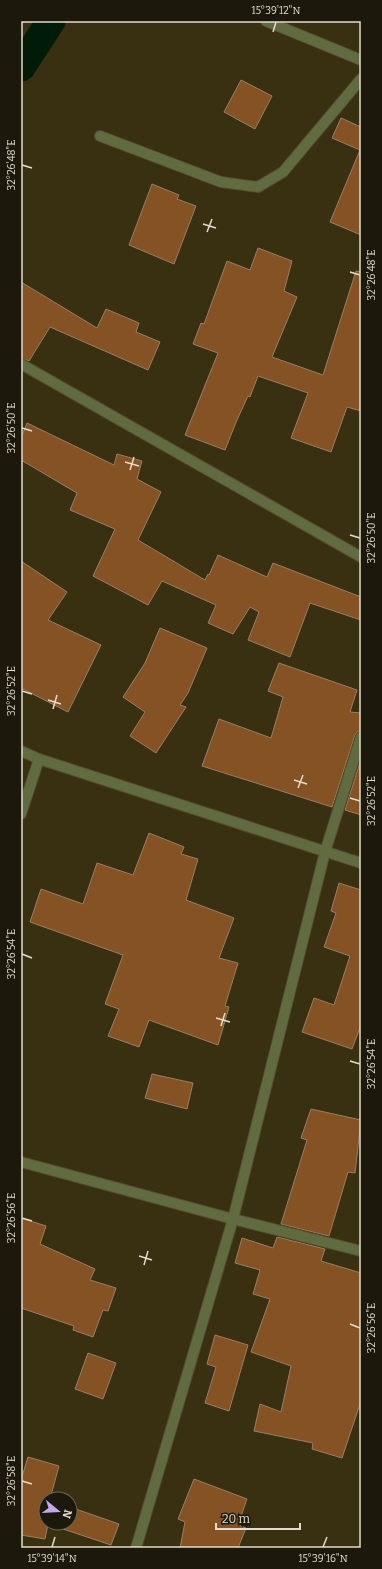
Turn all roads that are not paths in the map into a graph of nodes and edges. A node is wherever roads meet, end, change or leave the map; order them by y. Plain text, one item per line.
1 (266, 21) edge
2 (361, 60) edge
3 (361, 79) edge
4 (100, 136) dead end
5 (21, 364) edge
6 (361, 557) edge
7 (361, 737) edge
8 (21, 751) edge
9 (39, 759) junction
10 (21, 814) edge
11 (325, 852) junction
12 (361, 863) edge
13 (21, 1162) edge
14 (233, 1219) junction
15 (361, 1251) edge
16 (136, 1548) edge

1 - 2 street
3 - 4 street
5 - 6 street
7 - 11 street
8 - 9 street
9 - 10 street
9 - 11 street
11 - 12 street
11 - 14 street
13 - 14 street
14 - 15 street
14 - 16 street

